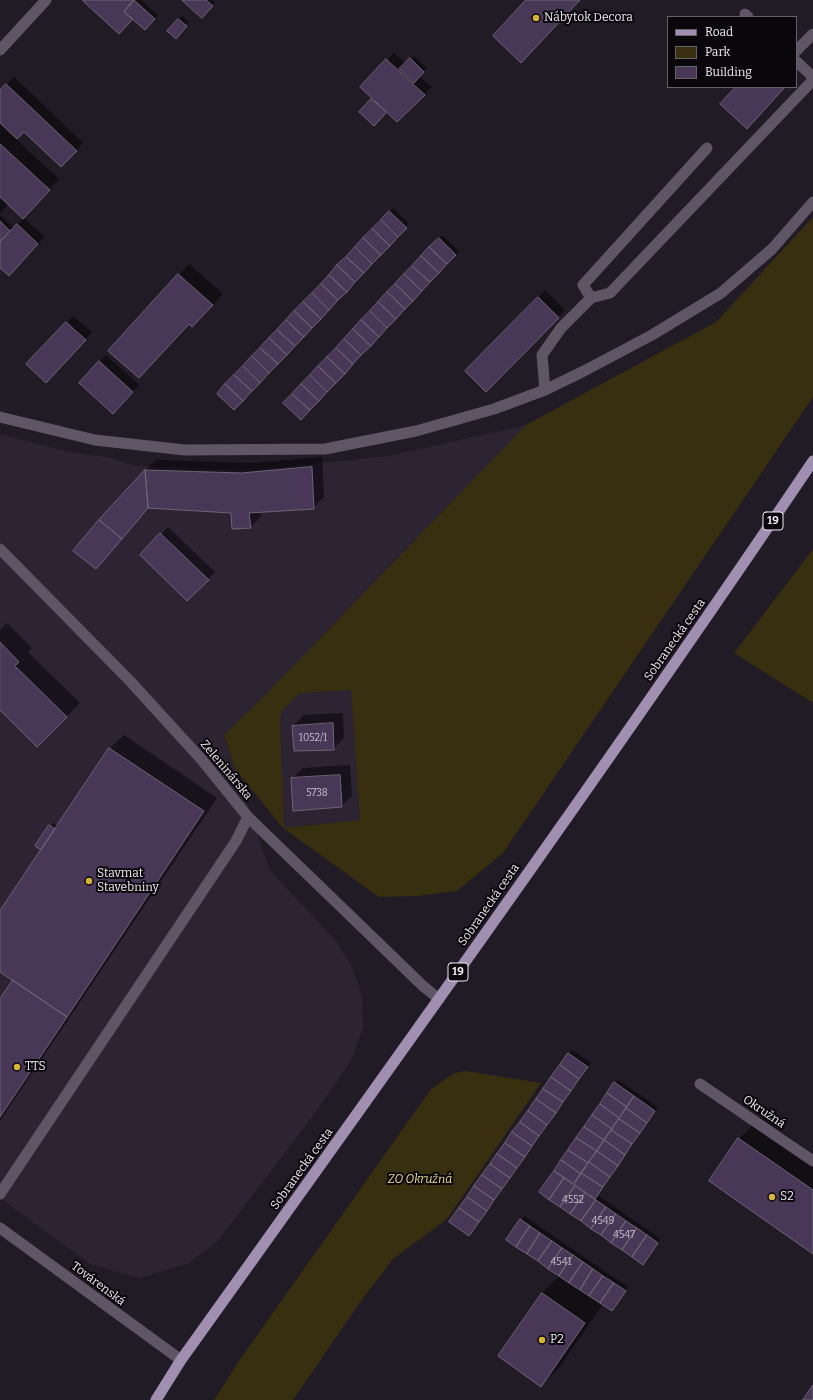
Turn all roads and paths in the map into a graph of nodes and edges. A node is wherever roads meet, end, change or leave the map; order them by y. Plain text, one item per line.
1 (46, 0) edge
2 (813, 34) edge
3 (0, 50) edge
4 (797, 50) edge
5 (797, 62) edge
6 (813, 79) edge
7 (707, 148) dead end
8 (813, 202) edge
9 (591, 298) junction
10 (545, 390) junction
11 (0, 417) edge
12 (813, 461) edge
13 (0, 548) edge
14 (248, 816) junction
15 (439, 999) junction
16 (700, 1084) dead end
17 (813, 1161) edge
18 (0, 1194) edge
19 (0, 1228) edge
20 (181, 1360) junction
21 (156, 1400) edge

1 - 3 street
2 - 4 street
5 - 6 street
6 - 9 street
7 - 9 street
8 - 10 street
9 - 10 street
10 - 11 street
12 - 15 main road, Sobranecká cesta / 19
13 - 14 street, Zeleninárska
14 - 15 street, Zeleninárska
14 - 18 street
15 - 20 main road, Sobranecká cesta / 19
16 - 17 street, Okružná
19 - 20 street, Továrenská
20 - 21 main road, Sobranecká cesta / 19

